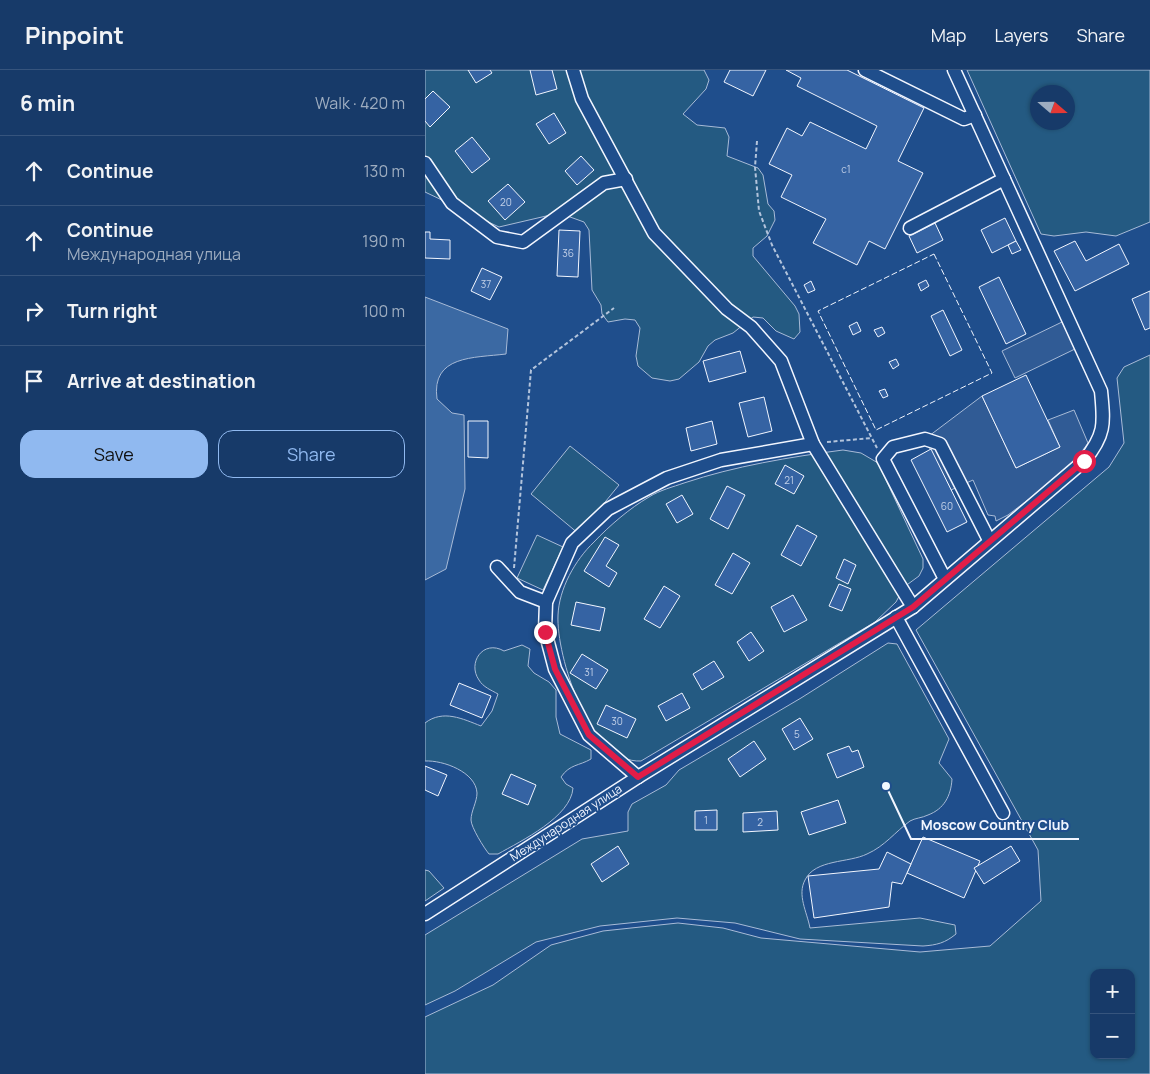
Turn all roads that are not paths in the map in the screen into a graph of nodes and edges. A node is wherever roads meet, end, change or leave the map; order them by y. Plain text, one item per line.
1 (573, 70) edge
2 (865, 70) edge
3 (954, 70) edge
4 (975, 115) junction
5 (425, 163) edge
6 (626, 179) junction
7 (1004, 179) junction
8 (910, 228) dead end
9 (813, 444) junction
10 (989, 540) junction
11 (497, 566) dead end
12 (945, 579) junction
13 (547, 602) junction
14 (913, 607) junction
15 (896, 617) junction
16 (638, 777) junction
17 (1003, 813) dead end
18 (425, 914) edge

1 - 6 street
2 - 4 street
3 - 4 street, Международная улица
4 - 7 street, Международная улица
5 - 6 street
6 - 9 street
7 - 8 street
7 - 10 street, Международная улица
9 - 13 street
9 - 14 street
10 - 12 street, Международная улица
10 - 12 street
11 - 13 street
12 - 14 street, Международная улица
13 - 16 street
14 - 15 street, Международная улица
15 - 16 street, Международная улица
15 - 17 street
16 - 18 street, Международная улица

